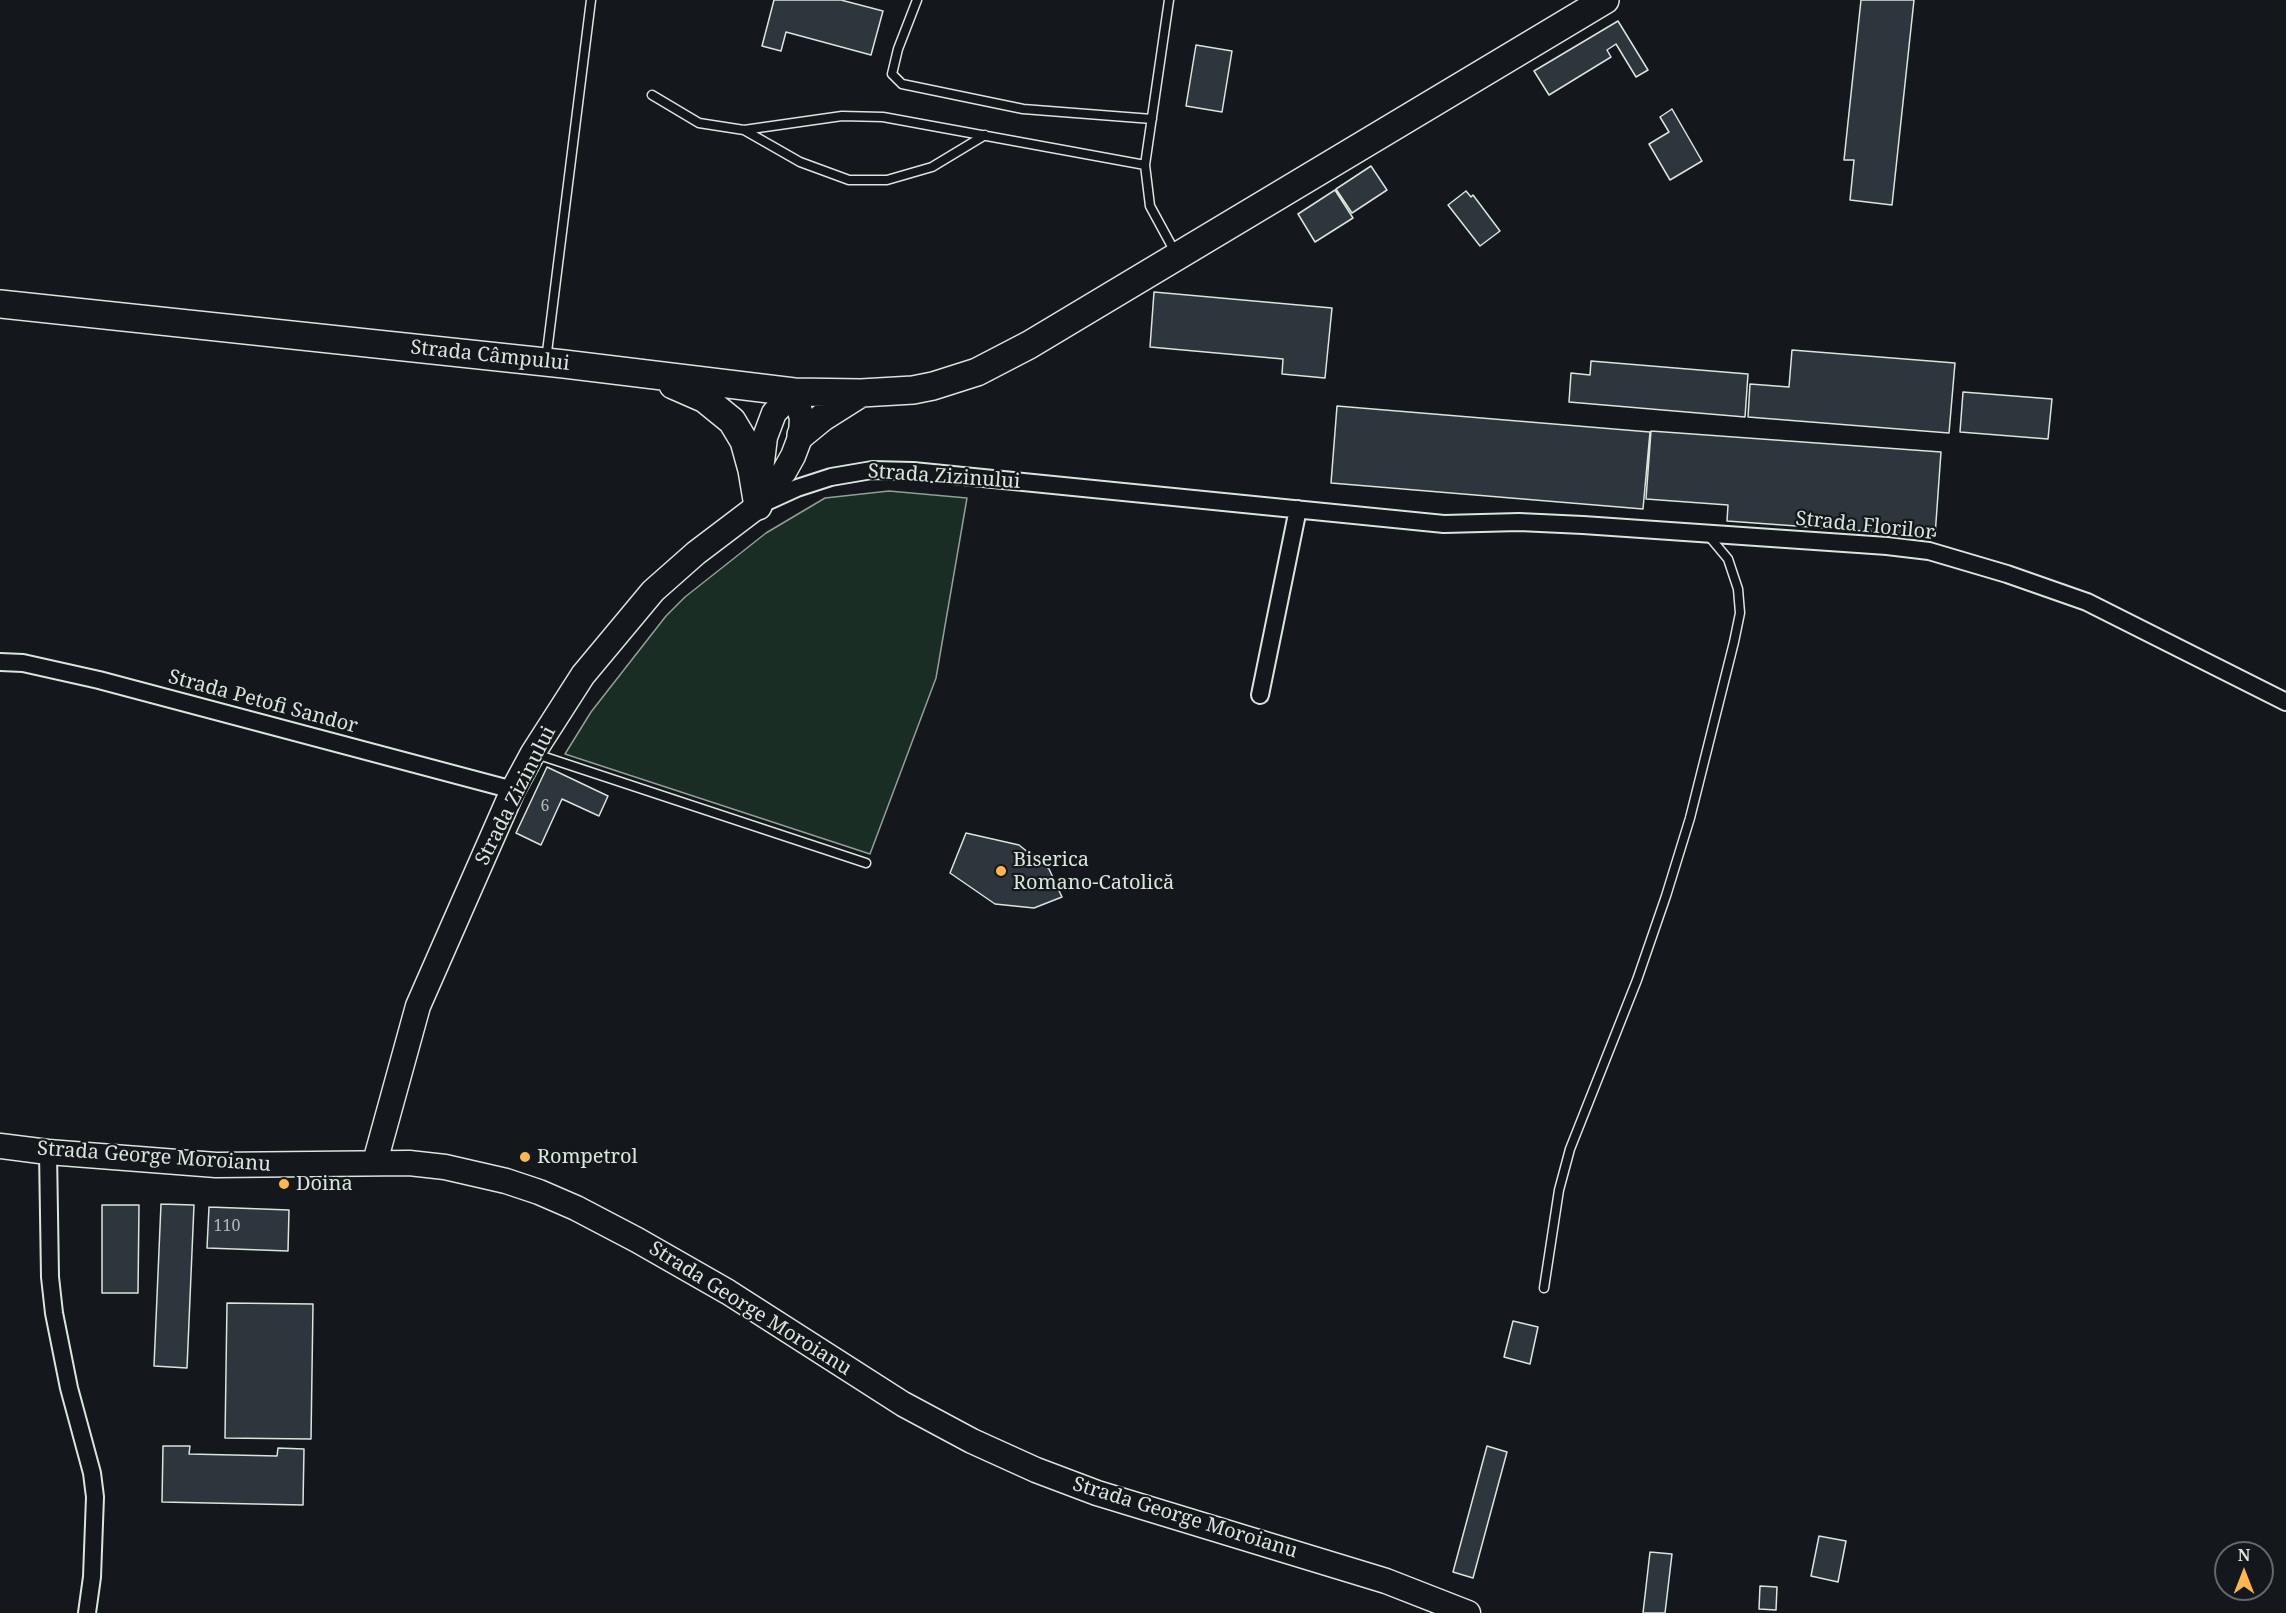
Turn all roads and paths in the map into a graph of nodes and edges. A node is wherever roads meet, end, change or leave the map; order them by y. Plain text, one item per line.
1 (591, 0) edge
2 (917, 0) edge
3 (1169, 0) edge
4 (1605, 0) edge
5 (652, 95) dead end
6 (1152, 119) junction
7 (744, 130) junction
8 (985, 135) junction
9 (1145, 165) junction
10 (1177, 256) junction
11 (0, 304) edge
12 (546, 362) junction
13 (650, 375) junction
14 (794, 392) junction
15 (861, 393) junction
16 (801, 435) junction
17 (758, 506) junction
18 (1298, 509) junction
19 (1444, 524) joint
20 (1707, 534) junction
21 (0, 662) edge
22 (1260, 695) dead end
23 (2286, 702) edge
24 (532, 753) junction
25 (513, 790) junction
26 (866, 863) dead end
27 (0, 1146) edge
28 (48, 1152) junction
29 (375, 1162) junction
30 (1545, 1288) dead end
31 (87, 1613) edge
32 (1468, 1613) edge

1 - 12 lane
2 - 6 lane
3 - 6 lane
4 - 10 main road, Strada Câmpului
5 - 7 lane
6 - 9 lane
7 - 8 lane
7 - 8 lane
8 - 9 lane
9 - 10 lane
10 - 15 main road, Strada Câmpului
11 - 12 main road, Strada Câmpului
12 - 13 main road, Strada Câmpului
13 - 14 main road, Strada Câmpului
13 - 17 main road
14 - 15 main road, Strada Câmpului
14 - 16 main road
14 - 17 main road
15 - 16 main road
16 - 17 main road
17 - 18 street, Strada Zizinului
17 - 24 main road, Strada Zizinului
18 - 19 street, Strada Zizinului
18 - 22 street
19 - 20 street, Strada Florilor
20 - 23 street, Strada Florilor
20 - 30 lane
21 - 25 street, Strada Petofi Sandor
24 - 25 main road, Strada Zizinului
24 - 26 lane
25 - 29 main road, Strada Zizinului
27 - 28 main road, Strada George Moroianu
28 - 29 main road, Strada George Moroianu
28 - 31 street
29 - 32 main road, Strada George Moroianu

